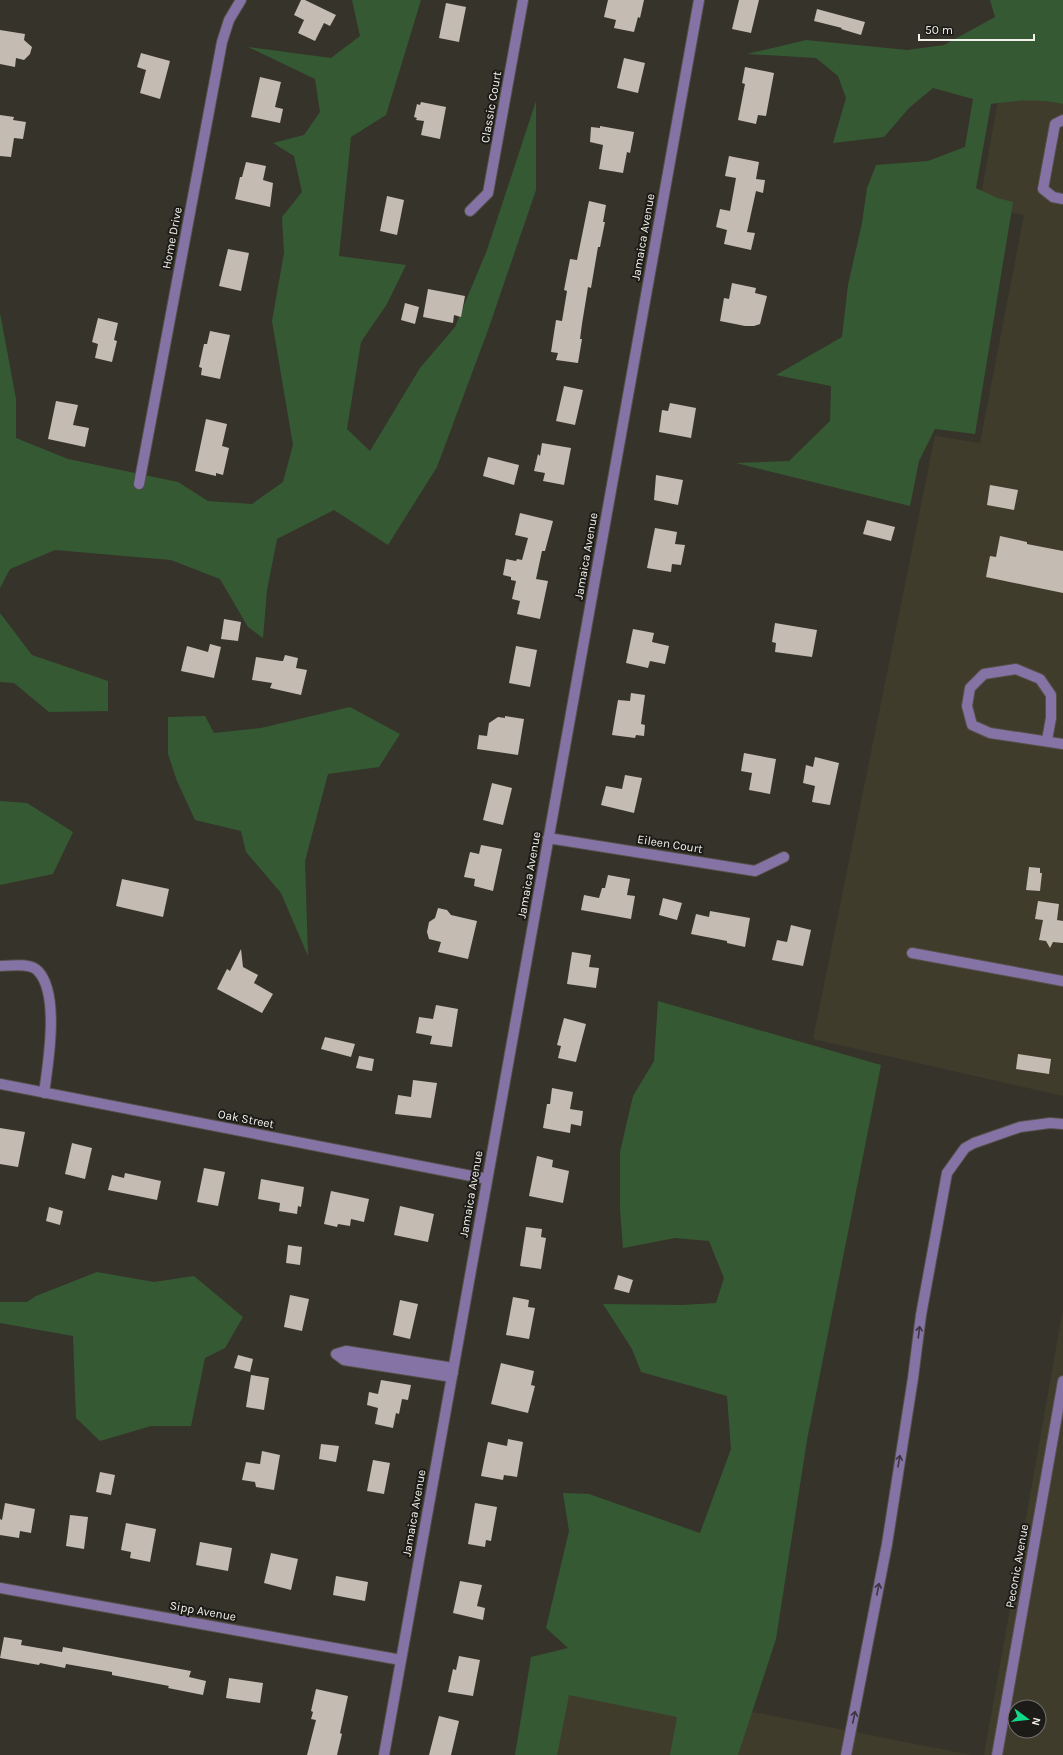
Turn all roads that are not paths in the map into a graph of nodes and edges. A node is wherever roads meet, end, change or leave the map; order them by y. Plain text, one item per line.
1 (240, 0) edge
2 (523, 0) edge
3 (699, 0) edge
4 (1063, 120) edge
5 (1063, 199) edge
6 (470, 211) dead end
7 (139, 484) dead end
8 (1047, 740) junction
9 (1063, 744) edge
10 (548, 838) junction
11 (784, 857) dead end
12 (912, 953) dead end
13 (0, 966) edge
14 (1063, 981) edge
15 (0, 1084) edge
16 (44, 1093) junction
17 (1063, 1124) edge
18 (487, 1179) junction
19 (453, 1373) junction
20 (1063, 1381) edge
21 (0, 1588) edge
22 (401, 1660) junction
23 (384, 1755) edge
24 (846, 1755) edge
25 (997, 1755) edge

1 - 7 street, Home Drive
2 - 6 street, Classic Court
3 - 10 street, Jamaica Avenue
4 - 5 street
8 - 8 street
8 - 9 street
10 - 11 street, Eileen Court
10 - 18 street, Jamaica Avenue
12 - 14 street
13 - 16 street
15 - 16 street, Oak Street
16 - 18 street, Oak Street
24 -> 17 street
18 - 19 street, Jamaica Avenue
19 - 19 street
19 - 22 street, Jamaica Avenue
20 - 25 street, Peconic Avenue
21 - 22 street, Sipp Avenue
22 - 23 street, Jamaica Avenue

